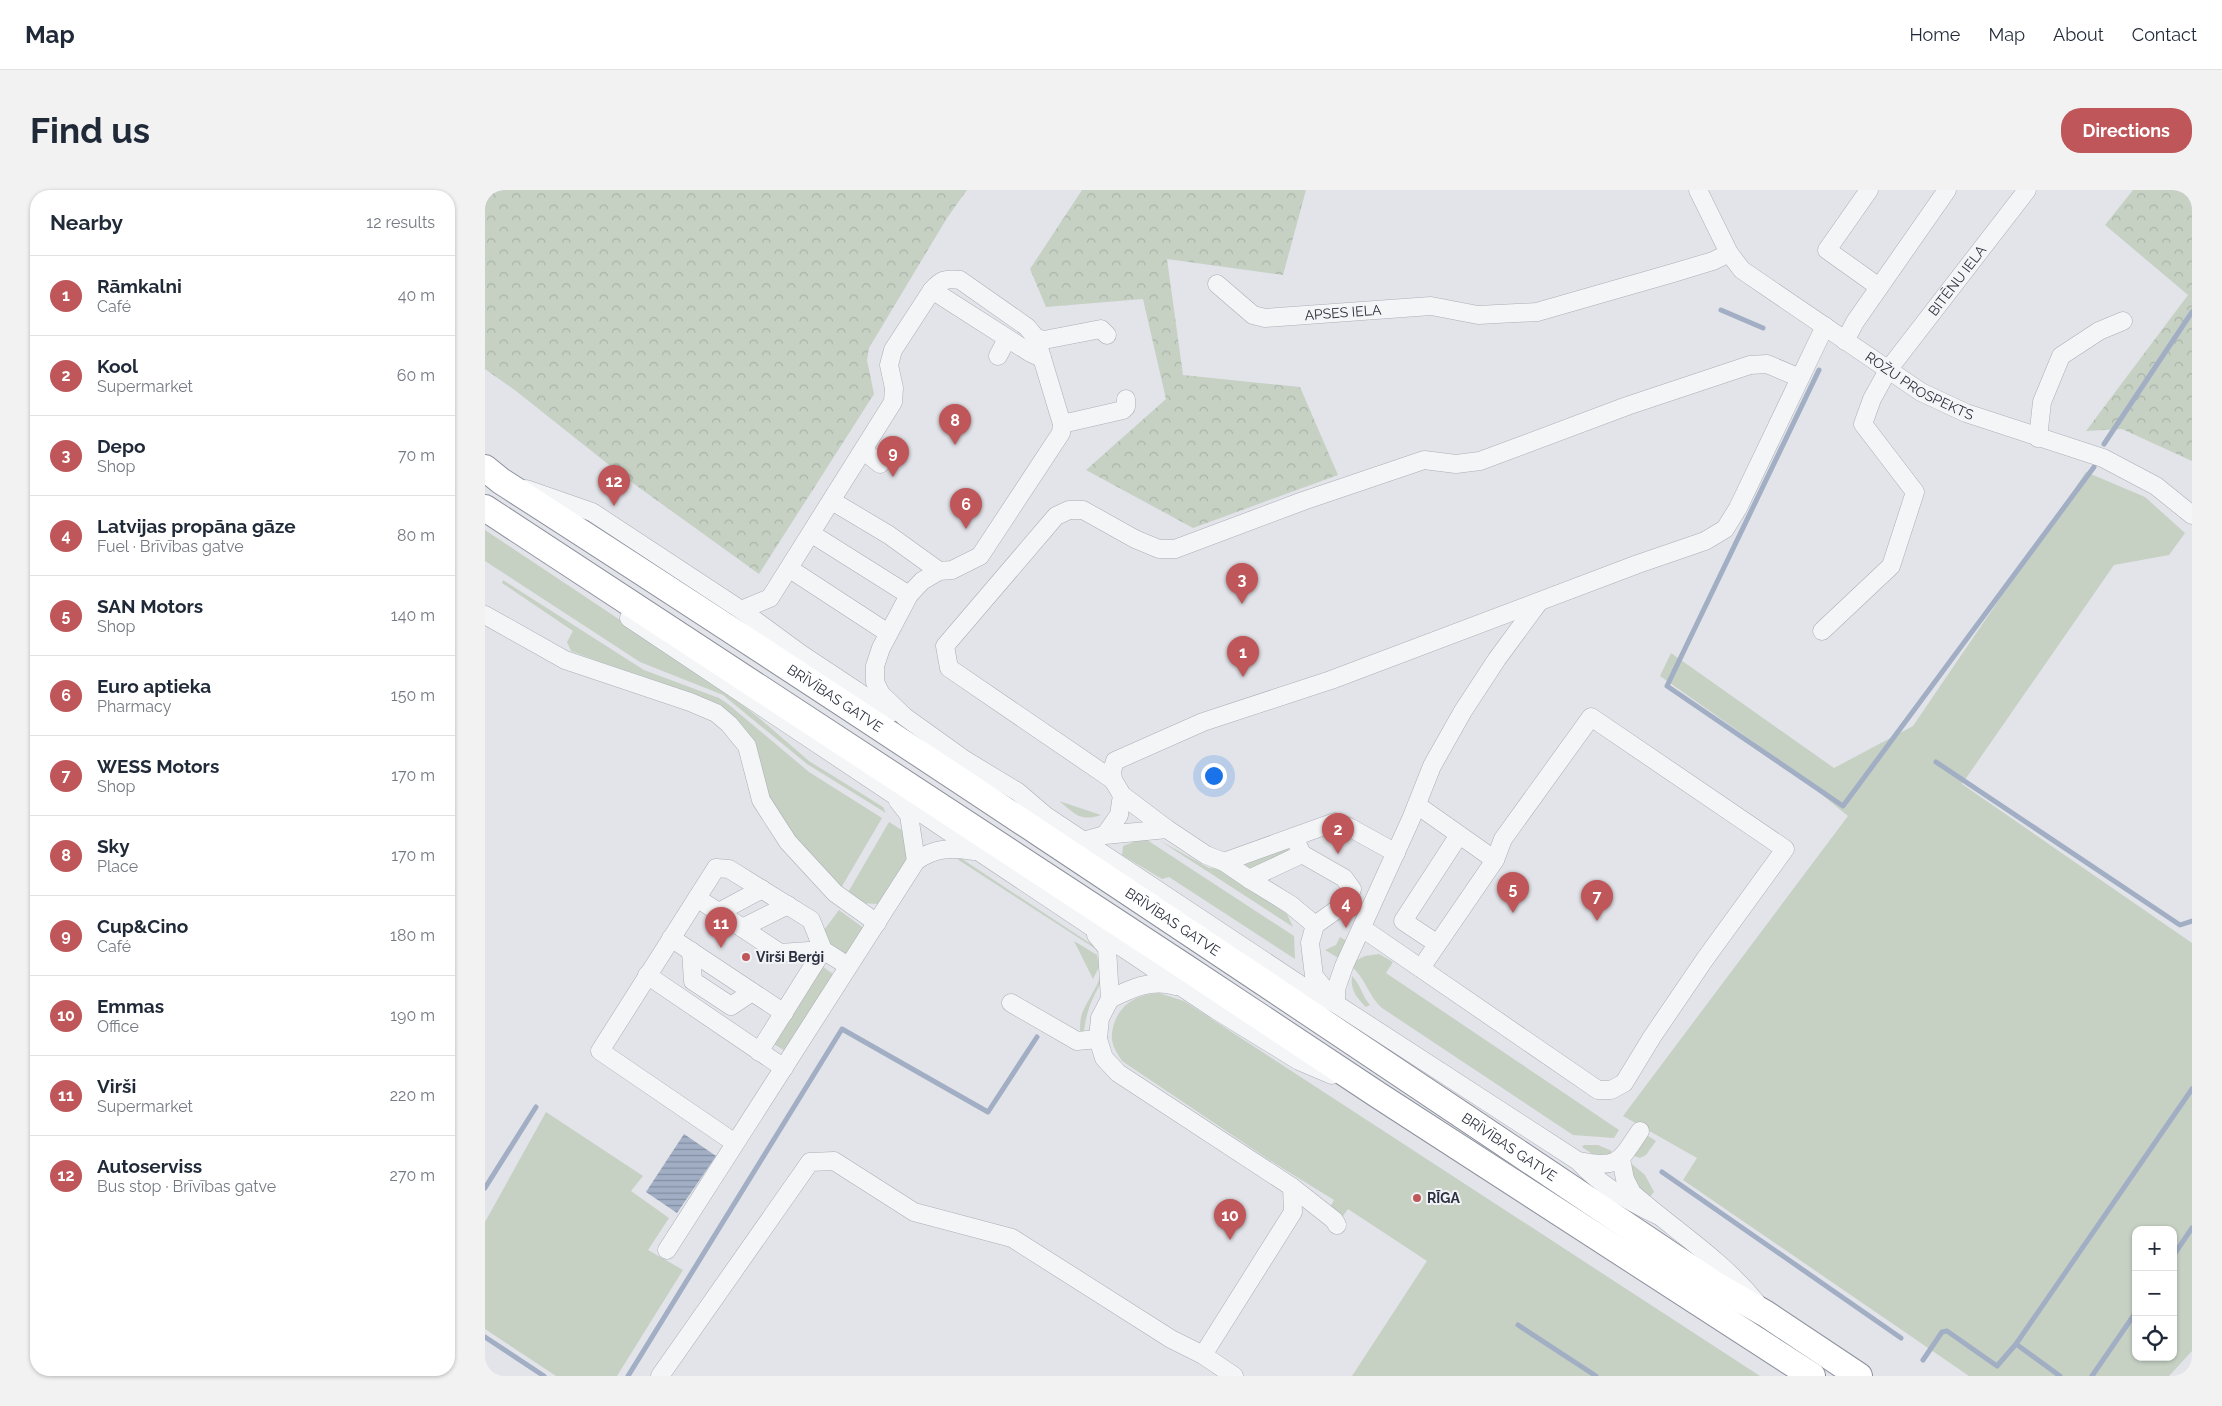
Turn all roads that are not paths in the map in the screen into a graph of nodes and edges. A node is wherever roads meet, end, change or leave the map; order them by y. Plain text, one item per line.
1 (1698, 190) edge
2 (1869, 190) edge
3 (1947, 190) edge
4 (2027, 190) edge
5 (1729, 253) junction
6 (1217, 284) dead end
7 (1879, 287) junction
8 (932, 290) junction
9 (2123, 321) dead end
10 (1825, 326) junction
11 (1107, 335) dead end
12 (1007, 338) junction
13 (1036, 338) junction
14 (1845, 340) junction
15 (998, 356) dead end
16 (1042, 358) junction
17 (1888, 370) junction
18 (1800, 378) junction
19 (1126, 399) dead end
20 (1062, 424) junction
21 (2038, 438) junction
22 (864, 452) junction
23 (880, 464) dead end
24 (493, 475) edge
25 (832, 501) junction
26 (485, 508) edge
27 (2192, 515) edge
28 (812, 534) junction
29 (790, 569) junction
30 (582, 570) junction
31 (939, 570) junction
32 (909, 595) junction
33 (1539, 602) junction
34 (741, 610) junction
35 (485, 615) edge
36 (1822, 631) dead end
37 (888, 633) junction
38 (905, 717) junction
39 (1117, 787) junction
40 (891, 793) junction
41 (1417, 805) junction
42 (1167, 829) junction
43 (1105, 835) junction
44 (1459, 835) junction
45 (1294, 837) junction
46 (1083, 841) junction
47 (976, 851) junction
48 (1396, 853) junction
49 (1302, 854) junction
50 (1495, 860) junction
51 (917, 861) junction
52 (1224, 862) junction
53 (1249, 879) junction
54 (762, 890) junction
55 (697, 898) junction
56 (788, 906) junction
57 (719, 912) junction
58 (877, 923) junction
59 (1315, 925) junction
60 (1090, 927) junction
61 (742, 928) junction
62 (1362, 928) junction
63 (671, 938) junction
64 (1436, 943) junction
65 (823, 950) junction
66 (691, 952) junction
67 (848, 966) junction
68 (1421, 968) junction
69 (647, 975) junction
70 (1183, 989) junction
71 (753, 992) junction
72 (1110, 999) junction
73 (1011, 1003) dead end
74 (1336, 1004) junction
75 (784, 1013) junction
76 (1098, 1039) junction
77 (759, 1052) junction
78 (784, 1068) junction
79 (1378, 1095) junction
80 (1640, 1131) dead end
81 (735, 1143) junction
82 (1621, 1159) junction
83 (1578, 1161) junction
84 (1292, 1187) junction
85 (1657, 1215) junction
86 (1337, 1226) dead end
87 (667, 1250) dead end
88 (1766, 1314) junction
89 (1203, 1355) junction
90 (660, 1376) edge
91 (1234, 1376) edge
92 (1812, 1376) edge
93 (1859, 1376) edge

1 - 5 street, ROŽU PROSPEKTS
2 - 7 street
3 - 7 street
4 - 17 street, BITĒNU IELA
5 - 6 street, APSES IELA
5 - 10 street, ROŽU PROSPEKTS
7 - 14 street
8 - 12 street
8 - 13 street
8 - 22 street
9 - 21 street
10 - 14 street, ROŽU PROSPEKTS
10 - 18 street
11 - 13 street
12 - 15 street
12 - 16 street
13 - 16 street
14 - 17 street, ROŽU PROSPEKTS
16 - 20 street
17 - 21 street, ROŽU PROSPEKTS
17 - 36 street, BITĒNU IELA
18 - 33 street
18 - 39 street
19 - 20 street
20 - 31 street
21 - 27 street, ROŽU PROSPEKTS
22 - 23 street
22 - 25 street
24 - 34 street
24 - 88 highway, BRĪVĪBAS GATVE
25 - 28 street
25 - 31 street
26 - 30 highway, BRĪVĪBAS GATVE
28 - 29 street
28 - 32 street
29 - 34 street
29 - 37 street
30 - 40 street
30 - 79 highway, BRĪVĪBAS GATVE
31 - 32 street
32 - 37 street
33 - 39 street
33 - 41 street
34 - 38 street
35 - 58 street
37 - 38 street
38 - 46 street
39 - 42 street
39 - 43 street
40 - 47 street
40 - 51 street
41 - 44 street
41 - 48 street
42 - 43 street
42 - 52 street
43 - 46 street
44 - 50 street
44 - 64 street
45 - 48 street
45 - 49 street
45 - 52 street
46 - 74 street
47 - 51 street
47 - 60 street
48 - 62 street
49 - 53 street
49 - 59 street
50 - 64 street
50 - 68 street
51 - 58 street
52 - 53 street
53 - 59 street
54 - 55 street
54 - 56 street
54 - 57 street
55 - 57 street
55 - 63 street
56 - 61 street
56 - 65 street
57 - 61 street
58 - 67 street
59 - 74 street
60 - 70 street
60 - 72 street
61 - 65 street
62 - 68 street
62 - 74 street
63 - 66 street
63 - 69 street
64 - 68 street
65 - 67 street
65 - 75 street
66 - 71 street
66 - 71 street
67 - 78 street
69 - 77 street
69 - 81 street
70 - 72 street
70 - 79 street
71 - 75 street
72 - 76 street
73 - 76 street
74 - 83 street
75 - 77 street
76 - 84 street
77 - 78 street
78 - 81 street
79 - 92 highway, BRĪVĪBAS GATVE
80 - 82 street
81 - 87 street
82 - 83 street
82 - 85 street
83 - 85 street
84 - 86 street
84 - 89 street
85 - 88 street
88 - 93 highway, BRĪVĪBAS GATVE
89 - 90 street
89 - 91 street

